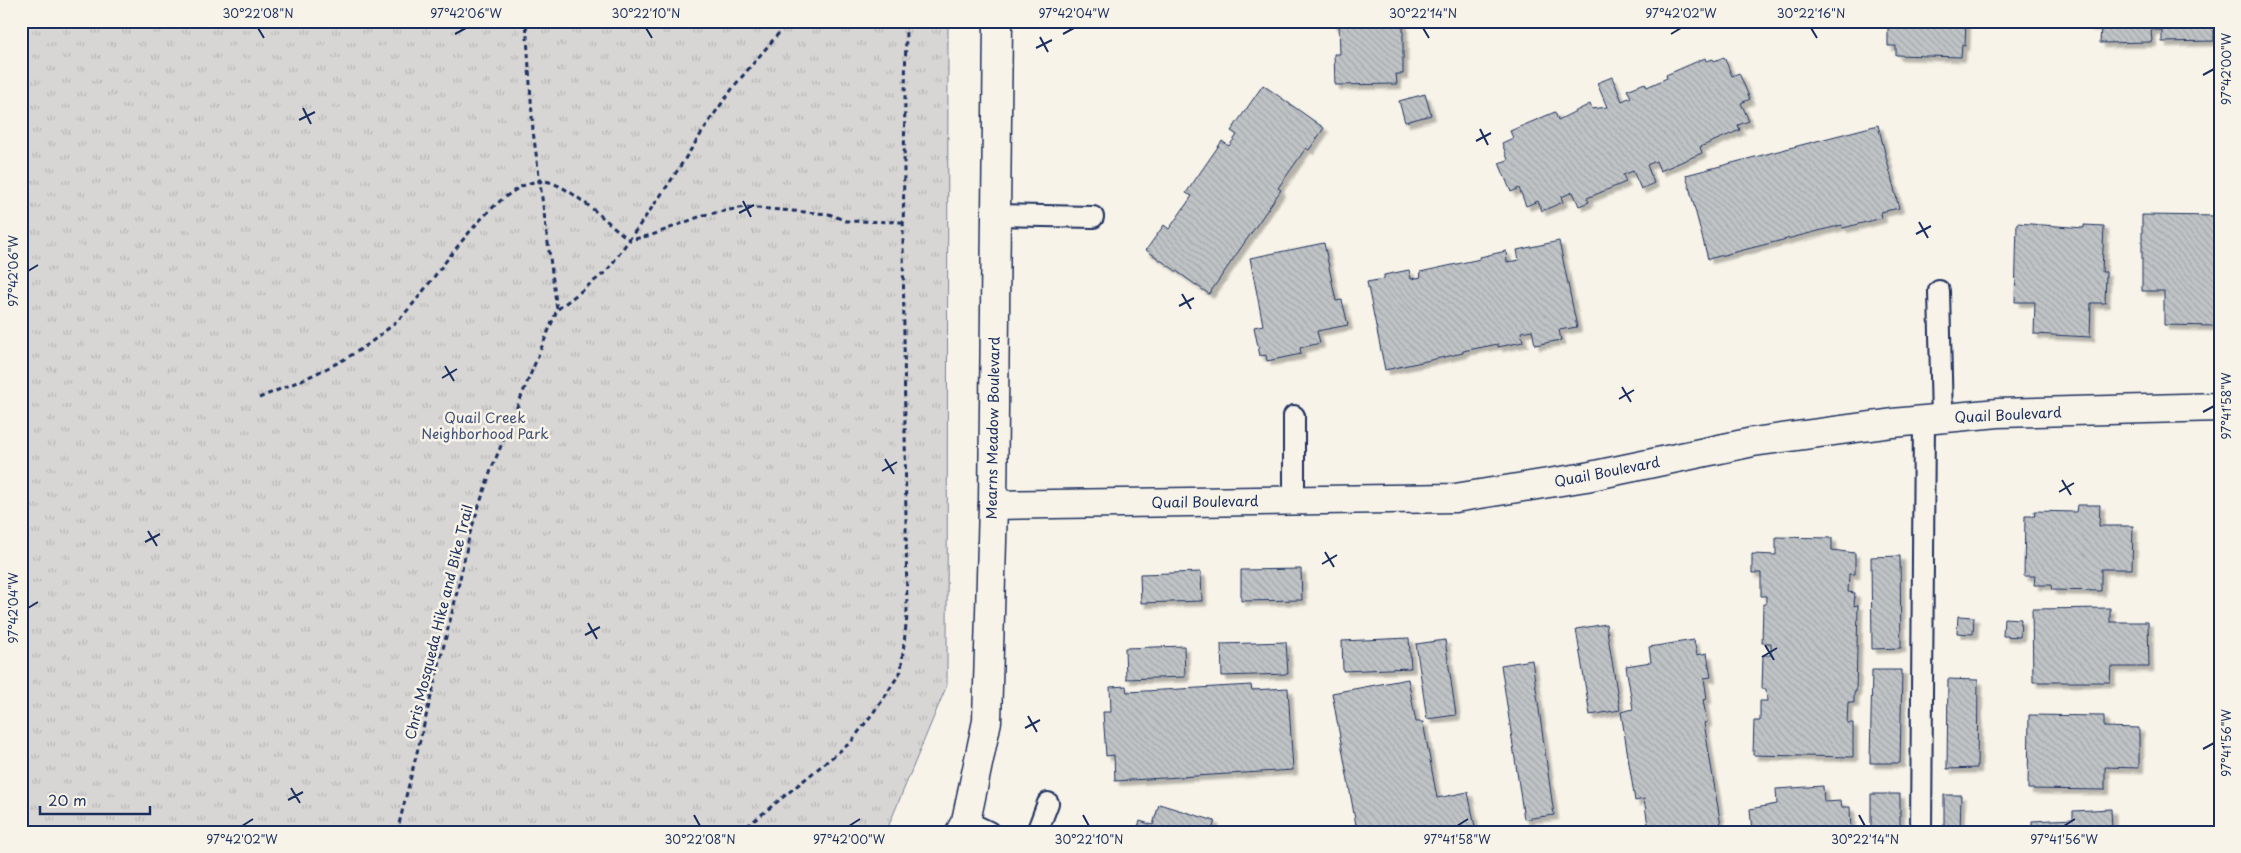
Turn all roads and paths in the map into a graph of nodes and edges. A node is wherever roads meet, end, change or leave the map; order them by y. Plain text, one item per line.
1 (526, 21) edge
2 (789, 21) edge
3 (908, 21) edge
4 (998, 21) edge
5 (540, 181) junction
6 (996, 215) junction
7 (1093, 217) dead end
8 (903, 222) junction
9 (630, 240) junction
10 (1939, 291) dead end
11 (557, 310) junction
12 (260, 398) dead end
13 (2220, 407) edge
14 (1294, 416) dead end
15 (1933, 419) junction
16 (1294, 500) junction
17 (993, 506) junction
18 (1048, 802) dead end
19 (971, 828) edge
20 (397, 832) edge
21 (740, 832) edge
22 (1037, 832) edge
23 (1920, 832) edge

1 - 5 path, Chris Mosqueda Hike and Bike Trail
2 - 9 path, Chris Mosqueda Hike and Bike Trail
3 - 8 path
4 - 6 street, Mearns Meadow Boulevard
5 - 9 path
5 - 11 path, Chris Mosqueda Hike and Bike Trail
5 - 12 path
6 - 7 lane
6 - 17 street, Mearns Meadow Boulevard
8 - 9 path
8 - 21 path
9 - 11 path, Chris Mosqueda Hike and Bike Trail
10 - 15 lane
11 - 20 path, Chris Mosqueda Hike and Bike Trail
13 - 15 street, Quail Boulevard
14 - 16 lane
15 - 16 street, Quail Boulevard
15 - 23 lane
16 - 17 street, Quail Boulevard
17 - 19 street, Mearns Meadow Boulevard
18 - 22 lane

